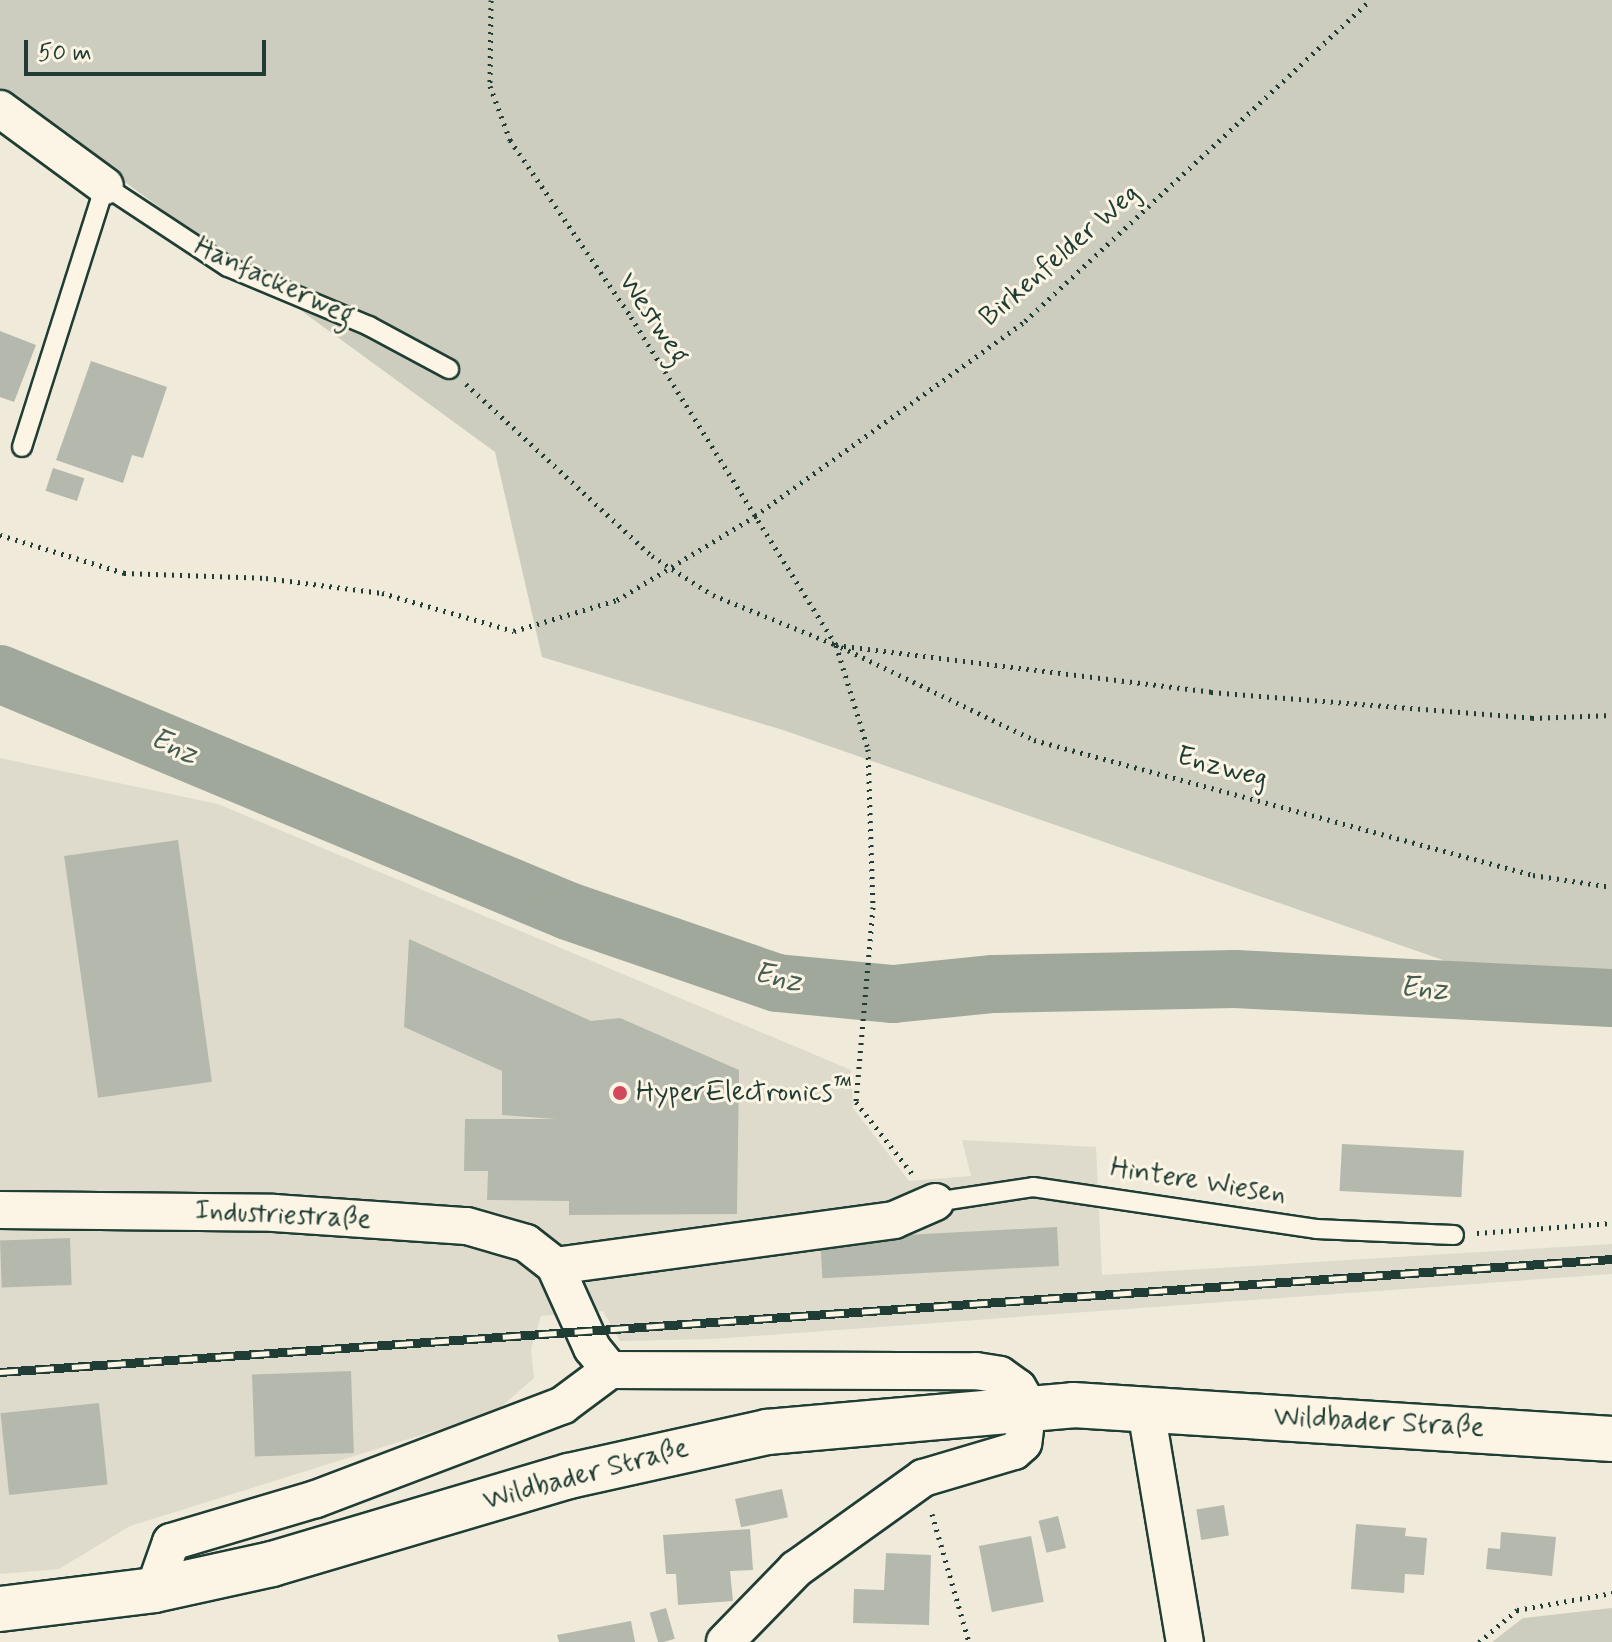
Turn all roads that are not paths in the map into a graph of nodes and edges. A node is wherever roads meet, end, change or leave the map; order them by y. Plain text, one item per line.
1 (0, 109) edge
2 (105, 186) junction
3 (449, 369) road end
4 (22, 447) dead end
5 (935, 1202) joint
6 (0, 1210) edge
7 (1454, 1235) road end
8 (555, 1266) junction
9 (610, 1370) junction
10 (1146, 1410) junction
11 (1025, 1424) junction
12 (1612, 1439) edge
13 (154, 1590) junction
14 (0, 1609) edge
15 (725, 1642) edge
16 (1185, 1642) edge

1 - 2 street, Hanfackerweg
2 - 3 lane, Hanfackerweg
2 - 4 lane
5 - 7 lane, Hintere Wiesen
5 - 8 street
6 - 8 street, Industriestraße
8 - 9 street, Industriestraße
9 - 11 street
9 - 13 street
10 - 11 main road, Wildbader Straße
10 - 12 main road, Wildbader Straße
10 - 16 street
11 - 13 main road, Wildbader Straße
11 - 15 street
13 - 14 main road, Wildbader Straße

